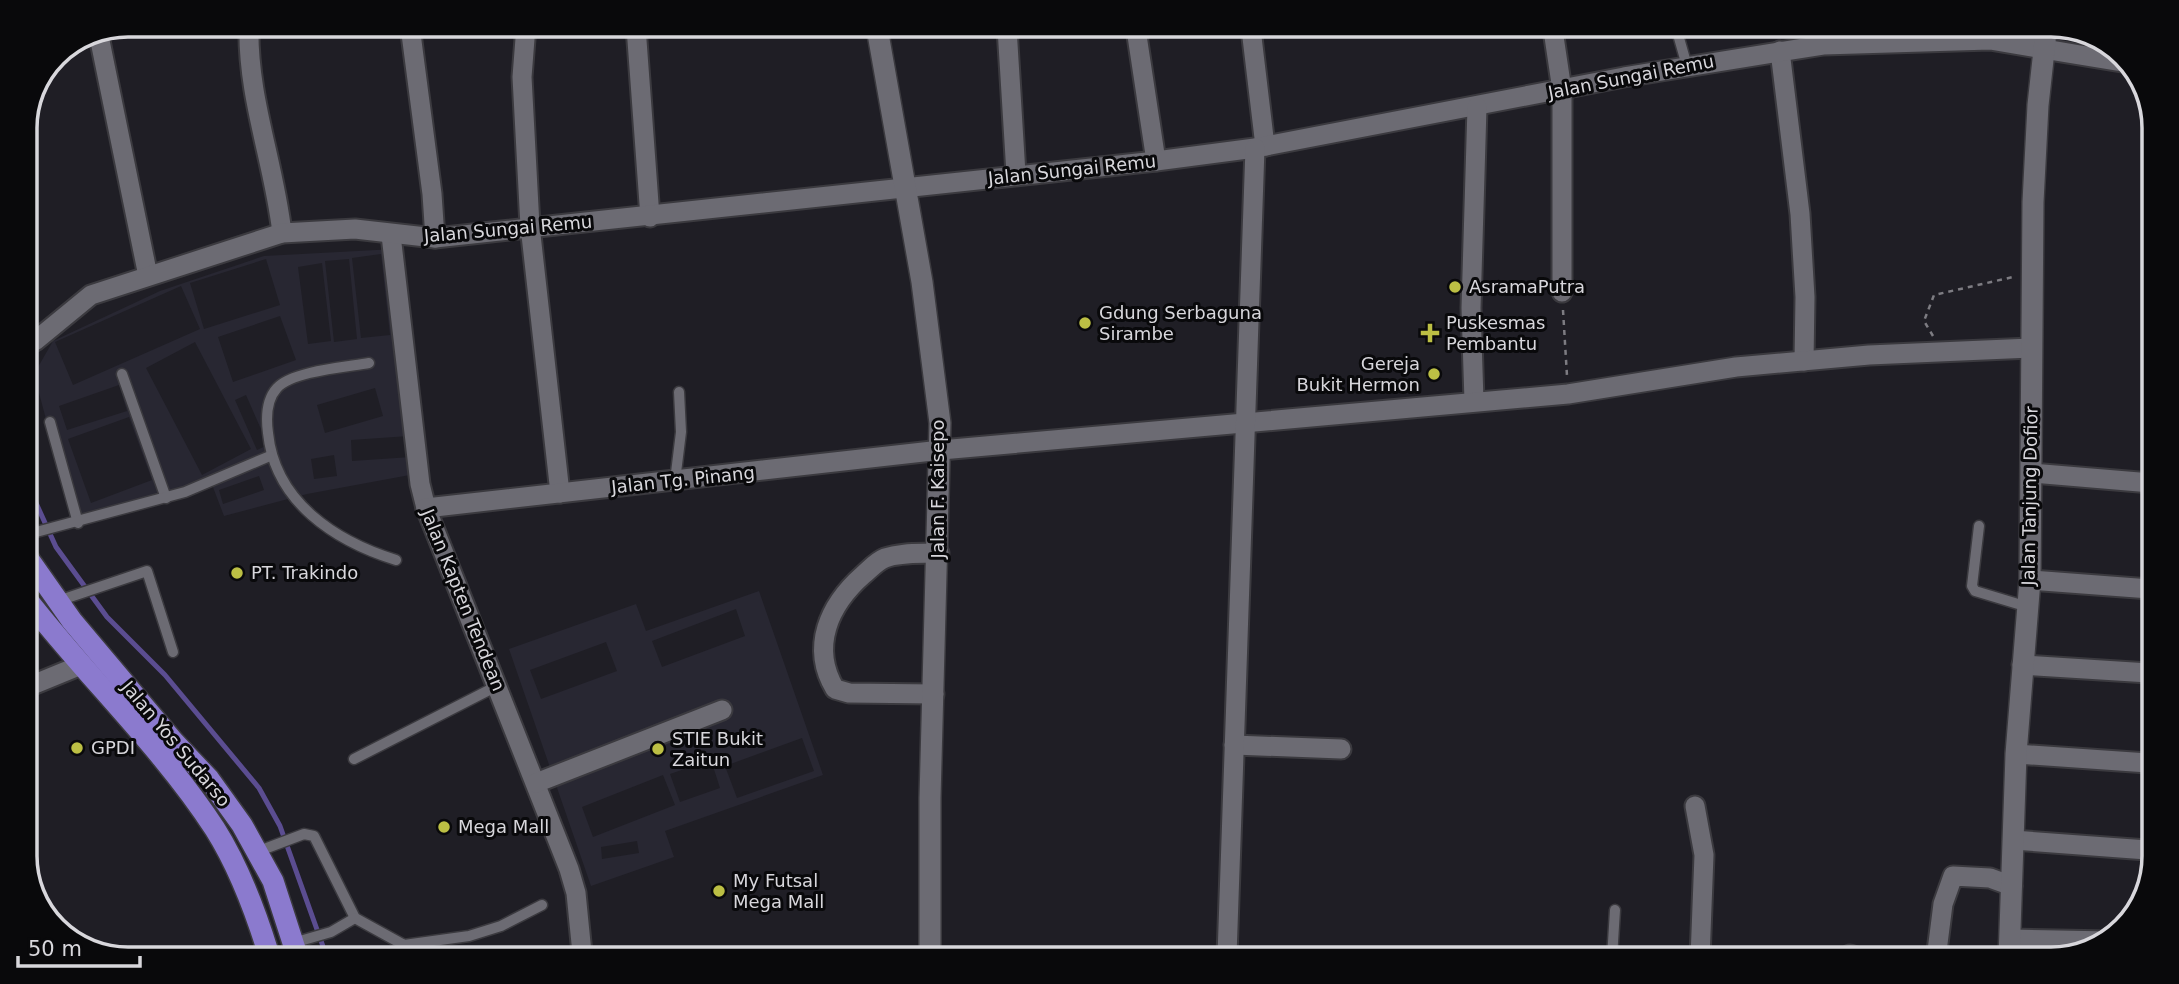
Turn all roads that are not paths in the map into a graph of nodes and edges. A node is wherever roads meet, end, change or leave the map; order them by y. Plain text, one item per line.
1 (249, 37) edge
2 (411, 37) edge
3 (525, 37) edge
4 (637, 37) edge
5 (879, 37) edge
6 (1008, 37) edge
7 (1137, 37) edge
8 (1252, 37) edge
9 (1554, 37) edge
10 (1679, 37) edge
11 (1934, 37) edge
12 (2046, 40) edge
13 (100, 42) edge
14 (1780, 51) junction
15 (2109, 58) edge
16 (1687, 66) junction
17 (1562, 90) junction
18 (1477, 107) junction
19 (1260, 147) junction
20 (1156, 161) junction
21 (1016, 174) junction
22 (907, 189) junction
23 (650, 217) junction
24 (530, 226) junction
25 (282, 233) junction
26 (391, 235) junction
27 (435, 238) junction
28 (149, 276) junction
29 (1562, 292) road end
30 (37, 339) edge
31 (2031, 348) junction
32 (1804, 361) junction
33 (369, 363) dead end
34 (122, 373) dead end
35 (679, 392) dead end
36 (1474, 401) junction
37 (50, 422) dead end
38 (1247, 422) junction
39 (941, 450) junction
40 (271, 456) junction
41 (2031, 473) junction
42 (675, 481) junction
43 (2142, 482) edge
44 (560, 493) junction
45 (166, 498) junction
46 (426, 508) junction
47 (78, 523) junction
48 (1979, 526) dead end
49 (37, 532) edge
50 (939, 553) junction
51 (396, 560) dead end
52 (37, 568) edge
53 (2030, 580) junction
54 (2142, 588) edge
55 (60, 594) junction
56 (37, 597) edge
57 (2028, 607) junction
58 (37, 612) edge
59 (173, 652) dead end
60 (81, 665) junction
61 (2022, 665) junction
62 (2142, 673) edge
63 (37, 683) edge
64 (498, 686) junction
65 (934, 694) junction
66 (722, 710) dead end
67 (1234, 745) junction
68 (1341, 749) dead end
69 (2016, 754) junction
70 (354, 759) dead end
71 (2142, 763) edge
72 (536, 783) junction
73 (1695, 806) dead end
74 (2013, 840) junction
75 (266, 848) junction
76 (2142, 850) edge
77 (2012, 886) junction
78 (542, 905) dead end
79 (1615, 910) dead end
80 (355, 918) junction
81 (2076, 944) edge
82 (300, 945) edge
83 (266, 947) edge
84 (581, 947) edge
85 (930, 947) edge
86 (1227, 947) edge
87 (1613, 947) edge
88 (1700, 947) edge
89 (1938, 947) edge
90 (2010, 947) edge
91 (2035, 947) edge

1 - 25 street
2 - 27 street
3 - 24 street
4 - 23 street
5 - 22 street, Jalan F. Kaisepo
6 - 21 street
7 - 20 street
8 - 19 street
9 - 17 street
10 - 16 lane
11 - 12 street, Jalan Sungai Remu
11 - 14 street, Jalan Sungai Remu
12 - 15 street, Jalan Sungai Remu
12 - 31 street, Jalan Tanjung Dofior
13 - 28 street
14 - 16 street, Jalan Sungai Remu
14 - 32 street
16 - 17 street, Jalan Sungai Remu
17 - 18 street, Jalan Sungai Remu
17 - 29 street
18 - 19 street, Jalan Sungai Remu
18 - 36 street
19 - 20 street, Jalan Sungai Remu
19 - 38 street
20 - 21 street, Jalan Sungai Remu
21 - 22 street, Jalan Sungai Remu
22 - 23 street, Jalan Sungai Remu
22 - 39 street, Jalan F. Kaisepo
23 - 24 street, Jalan Sungai Remu
24 - 27 street, Jalan Sungai Remu
24 - 44 street
25 - 26 street, Jalan Sungai Remu
25 - 28 street, Jalan Sungai Remu
26 - 27 street, Jalan Sungai Remu
26 - 46 street, Jalan Kapten Tendean
28 - 30 street, Jalan Sungai Remu
31 - 32 street, Jalan Tg. Pinang
31 - 41 street, Jalan Tanjung Dofior
32 - 36 street, Jalan Tg. Pinang
33 - 40 lane
34 - 45 lane
35 - 42 lane
36 - 38 street, Jalan Tg. Pinang
37 - 47 lane
38 - 39 street, Jalan Tg. Pinang
38 - 67 street
39 - 42 street, Jalan Tg. Pinang
39 - 50 street, Jalan F. Kaisepo
40 - 45 lane
40 - 51 lane
41 - 43 street
41 - 53 street, Jalan Tanjung Dofior
42 - 44 street, Jalan Tg. Pinang
44 - 46 street, Jalan Tg. Pinang
45 - 47 lane
46 - 64 street, Jalan Kapten Tendean
47 - 49 lane
48 - 57 lane
50 - 65 street, Jalan F. Kaisepo
50 - 65 street
52 - 55 highway, Jalan Yos Sudarso
53 - 54 street
53 - 57 street, Jalan Tanjung Dofior
55 - 56 highway
55 - 59 lane
55 - 75 highway, Jalan Yos Sudarso
57 - 61 street, Jalan Tanjung Dofior
58 - 60 highway
60 - 63 street
60 - 83 highway
61 - 62 street
61 - 69 street, Jalan Tanjung Dofior
64 - 70 lane
64 - 72 street, Jalan Kapten Tendean
65 - 85 street, Jalan F. Kaisepo
66 - 72 street
67 - 68 street
67 - 86 street
69 - 71 street
69 - 74 street, Jalan Tanjung Dofior
72 - 84 street, Jalan Kapten Tendean
73 - 88 street
74 - 76 street
74 - 77 street, Jalan Tanjung Dofior
75 - 80 lane
75 - 82 highway, Jalan Yos Sudarso
77 - 89 street
77 - 90 street, Jalan Tanjung Dofior
78 - 80 lane
79 - 87 lane
80 - 82 lane
81 - 91 street

